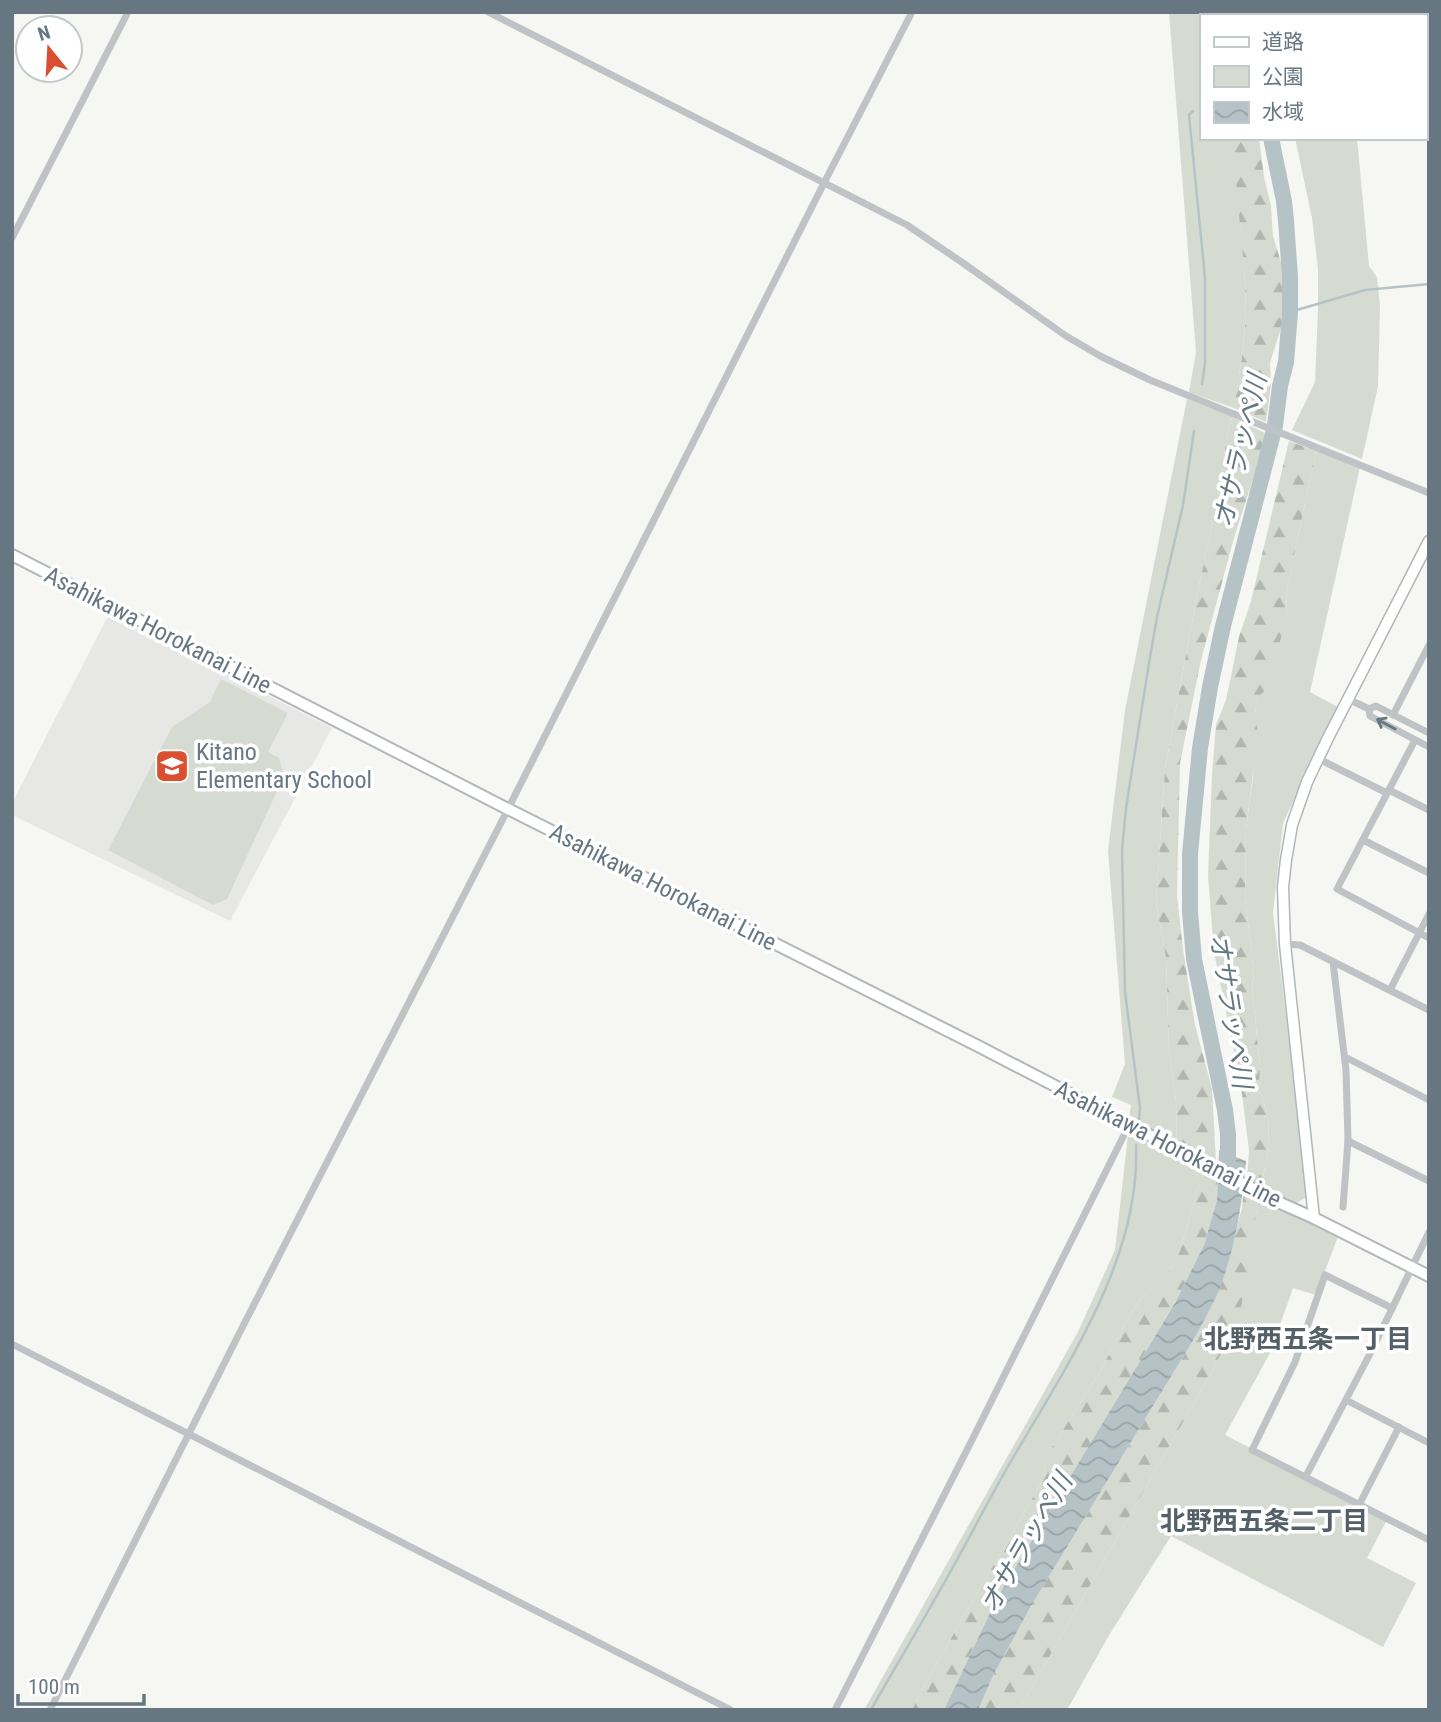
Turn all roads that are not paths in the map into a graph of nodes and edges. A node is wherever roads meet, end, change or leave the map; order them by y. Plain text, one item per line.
1 (128, 12) edge
2 (488, 12) edge
3 (912, 12) edge
4 (824, 183) junction
5 (12, 239) edge
6 (1429, 493) edge
7 (1429, 541) edge
8 (12, 555) edge
9 (1429, 645) edge
10 (1348, 699) junction
11 (1369, 709) junction
12 (1393, 715) junction
13 (1429, 733) edge
14 (1415, 740) junction
15 (1429, 747) edge
16 (1319, 759) junction
17 (1388, 792) junction
18 (508, 809) junction
19 (1429, 810) edge
20 (1363, 840) junction
21 (1429, 873) edge
22 (1429, 914) edge
23 (1419, 933) junction
24 (1429, 938) edge
25 (1285, 944) junction
26 (1333, 962) junction
27 (1390, 990) junction
28 (1429, 1010) edge
29 (1345, 1057) junction
30 (1429, 1100) edge
31 (1129, 1125) junction
32 (1348, 1141) junction
33 (1429, 1181) edge
34 (1343, 1207) dead end
35 (1314, 1218) junction
36 (1429, 1233) edge
37 (1412, 1268) junction
38 (1429, 1276) edge
39 (1392, 1308) junction
40 (12, 1344) edge
41 (1346, 1400) junction
42 (1399, 1427) junction
43 (189, 1434) junction
44 (1429, 1443) edge
45 (1306, 1476) junction
46 (1359, 1505) junction
47 (1429, 1540) edge
48 (50, 1710) edge
49 (732, 1710) edge
50 (835, 1710) edge

1 - 5 street
2 - 4 street
3 - 4 street
4 - 6 street
4 - 18 street
7 - 10 street
8 - 18 main road, Asahikawa Horokanai Line
9 - 12 street
10 - 11 street
10 - 16 street
11 - 12 street
14 -> 11 street
12 - 13 street
14 - 15 street
14 - 17 street
16 - 17 street
16 - 25 street
17 - 19 street
17 - 20 street
18 - 31 main road, Asahikawa Horokanai Line
18 - 43 street
20 - 21 street
20 - 23 street
22 - 23 street
23 - 24 street
23 - 27 street
25 - 26 street
25 - 35 street
26 - 27 street
26 - 29 street
27 - 28 street
29 - 30 street
29 - 32 street
31 - 35 main road, Asahikawa Horokanai Line
31 - 50 street
32 - 33 street
32 - 34 street
35 - 37 main road, Asahikawa Horokanai Line
36 - 37 street
37 - 38 main road, Asahikawa Horokanai Line
37 - 39 street
39 - 41 street
39 - 45 street
40 - 43 street
41 - 42 street
41 - 45 street
42 - 44 street
42 - 46 street
43 - 48 street
43 - 49 street
45 - 46 street
46 - 47 street

